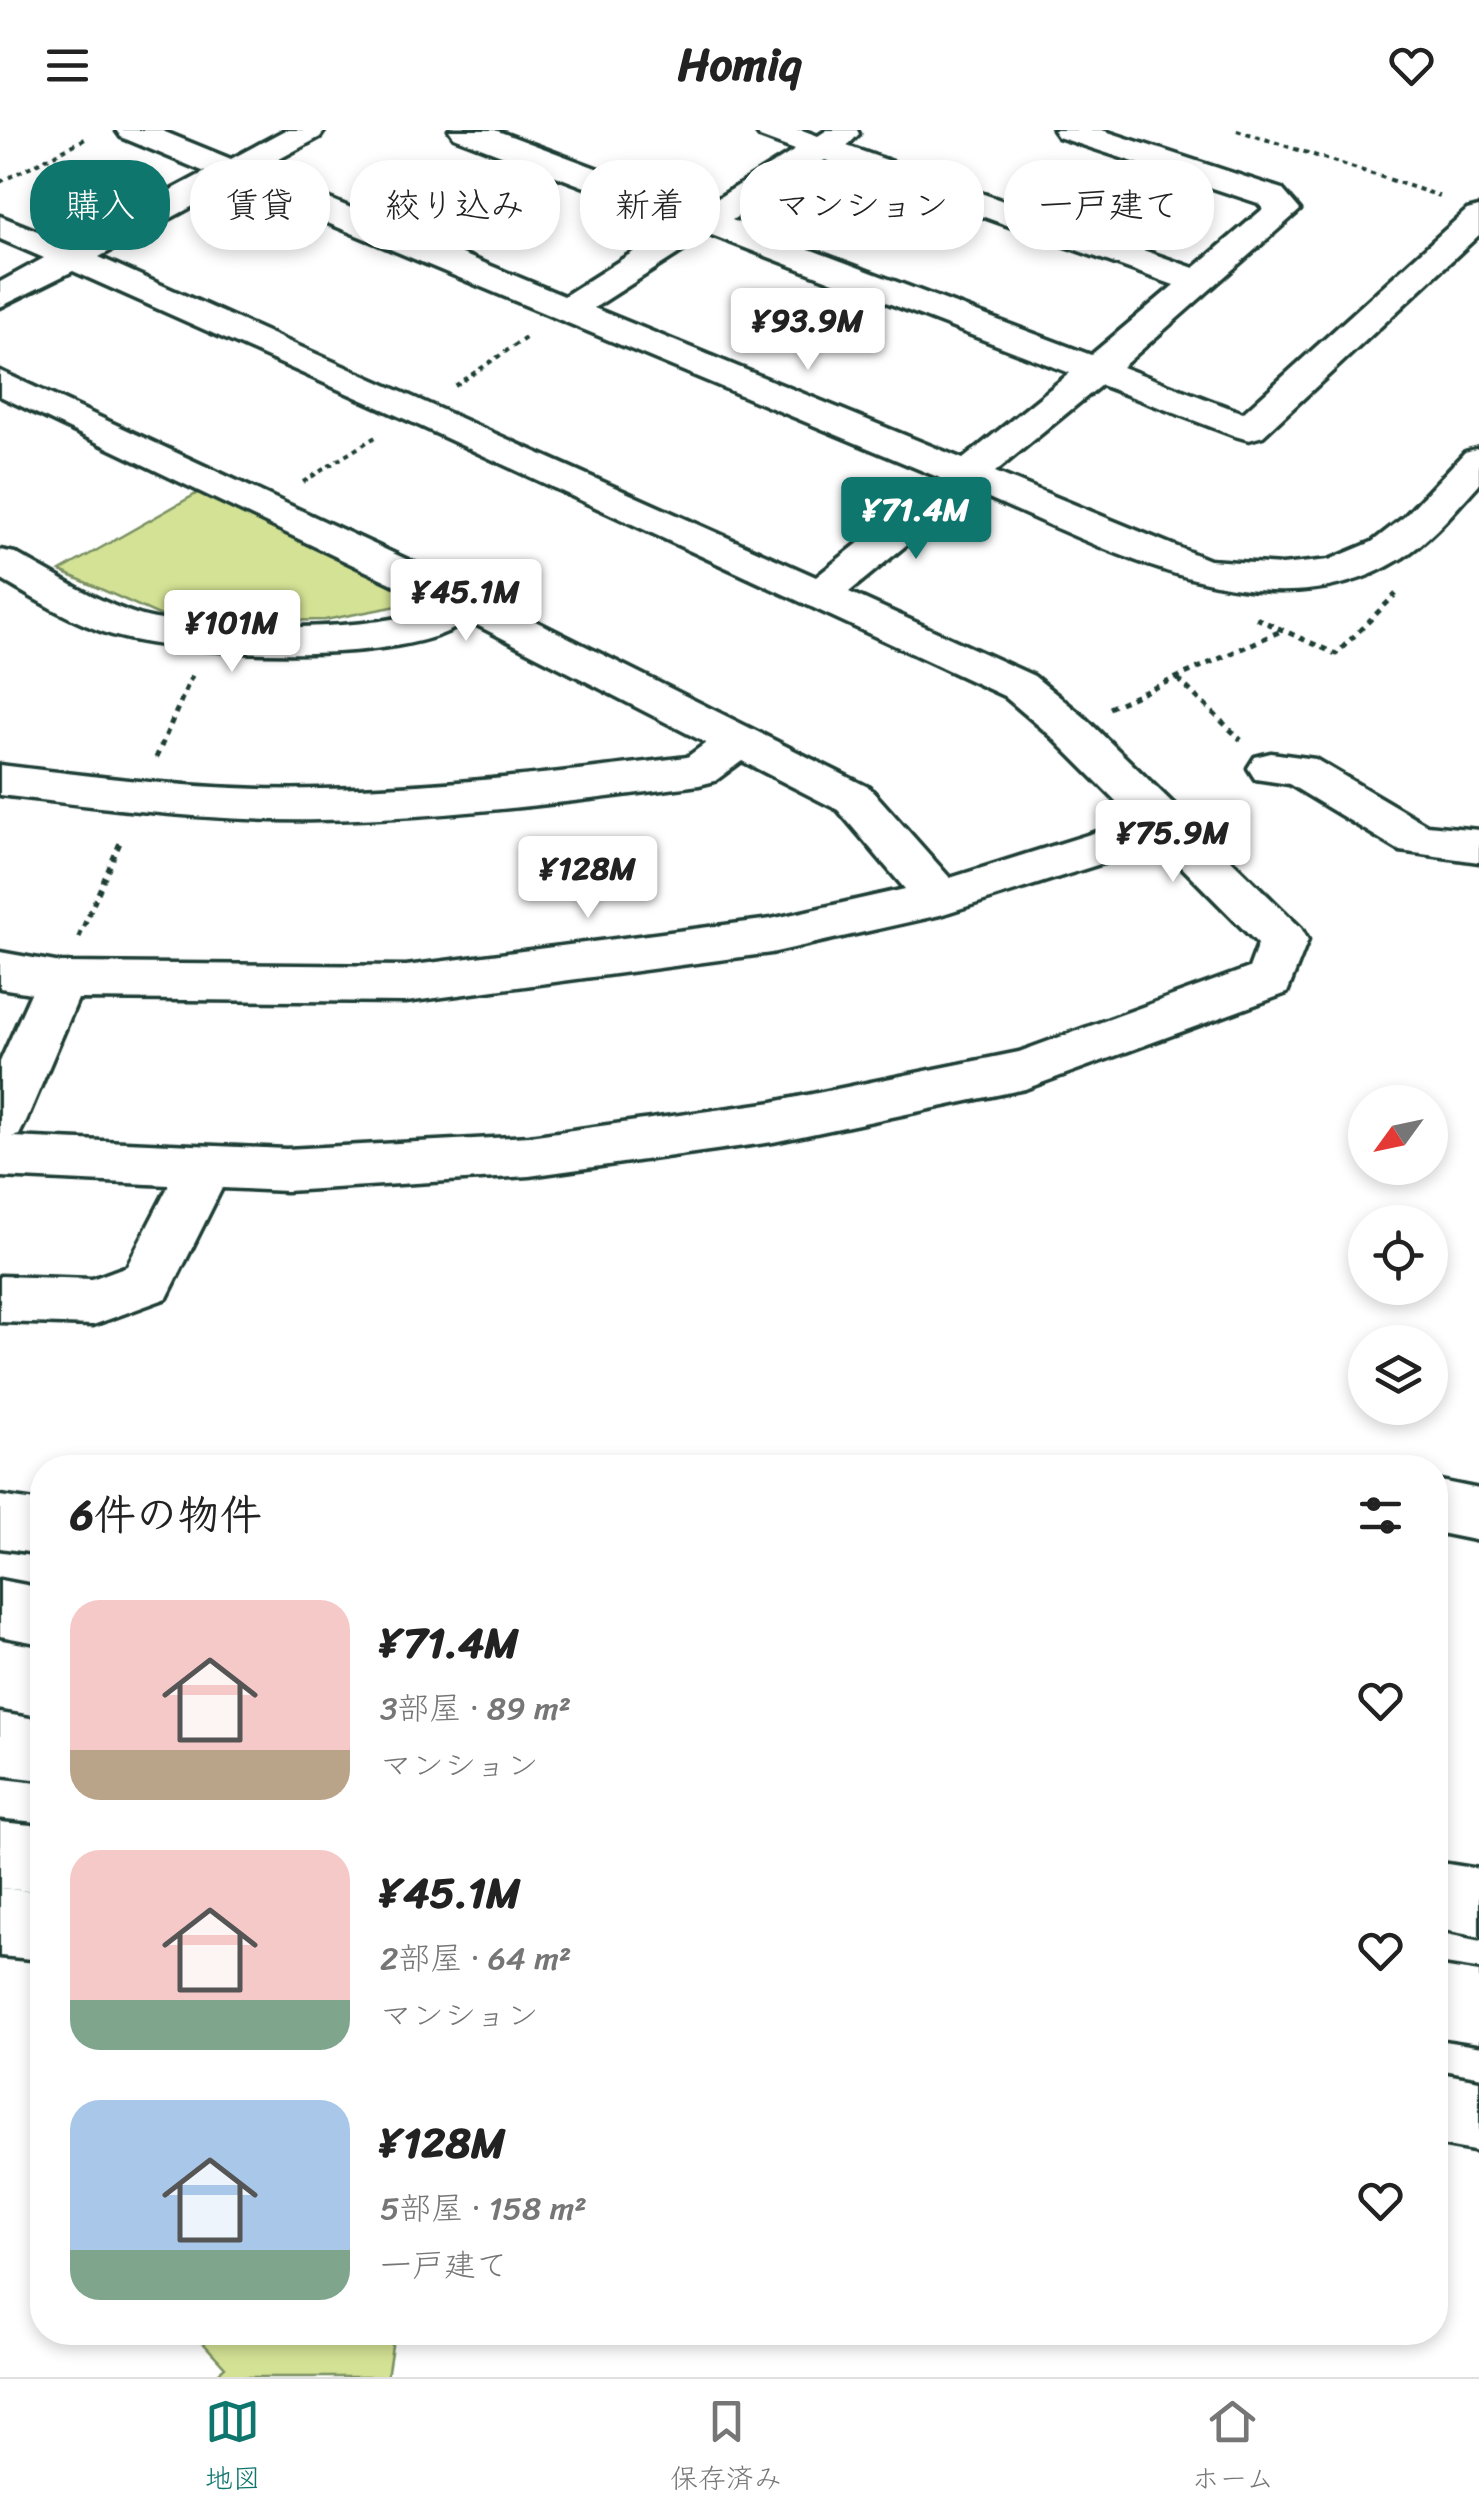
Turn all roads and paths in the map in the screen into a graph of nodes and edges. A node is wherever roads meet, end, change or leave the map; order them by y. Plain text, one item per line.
1 (132, 130) edge
2 (309, 130) edge
3 (465, 130) edge
4 (771, 130) edge
5 (1069, 130) edge
6 (1238, 130) edge
7 (88, 138) dead end
8 (836, 139) edge
9 (203, 160) edge
10 (253, 160) edge
11 (580, 173) edge
12 (0, 182) edge
13 (190, 194) edge
14 (1442, 197) dead end
15 (720, 211) edge
16 (330, 213) edge
17 (1479, 217) edge
18 (720, 225) edge
19 (0, 226) edge
20 (659, 250) edge
21 (70, 259) junction
22 (1199, 282) junction
23 (0, 296) edge
24 (566, 310) junction
25 (1096, 370) junction
26 (11, 399) edge
27 (966, 475) junction
28 (1472, 478) edge
29 (0, 562) edge
30 (820, 594) junction
31 (462, 602) junction
32 (1283, 630) dead end
33 (1178, 679) junction
34 (1067, 726) junction
35 (738, 741) junction
36 (1258, 755) joint
37 (0, 780) edge
38 (1166, 826) junction
39 (1479, 846) edge
40 (940, 898) junction
41 (0, 970) edge
42 (61, 980) junction
43 (0, 1120) edge
44 (0, 1157) edge
45 (204, 1168) junction
46 (0, 1299) edge
47 (1448, 1509) edge
48 (1479, 1515) edge
49 (0, 1522) edge
50 (30, 1526) edge
51 (0, 1608) edge
52 (30, 1614) edge
53 (0, 1648) edge
54 (30, 1652) edge
55 (0, 1744) edge
56 (30, 1748) edge
57 (0, 1855) edge
58 (30, 1858) edge
59 (1448, 1897) edge
60 (1479, 1903) edge
61 (0, 1922) edge
62 (30, 1925) edge
63 (1448, 2003) edge
64 (1479, 2008) edge
65 (1448, 2110) edge
66 (1479, 2116) edge

1 - 9 main road
2 - 10 main road
3 - 11 main road
4 - 8 main road
5 - 22 main road
6 - 14 path
7 - 12 path
8 - 15 main road
8 - 22 main road
13 - 21 main road
16 - 24 main road
17 - 25 main road
18 - 25 main road
19 - 21 main road
20 - 24 main road
21 - 23 main road
21 - 30 main road
22 - 25 main road
24 - 27 main road
25 - 27 main road
26 - 31 main road
27 - 28 main road
27 - 30 main road
29 - 31 main road
30 - 34 main road
31 - 35 main road
32 - 33 path
33 - 34 path
33 - 36 path
34 - 38 main road
35 - 37 main road
35 - 40 main road
36 - 39 main road
38 - 40 main road
38 - 45 main road
40 - 42 main road
41 - 42 main road
42 - 43 main road
44 - 45 main road
45 - 46 main road
47 - 48 main road
49 - 50 main road
51 - 52 main road
53 - 54 main road
55 - 56 main road
57 - 58 main road
59 - 60 main road
61 - 62 main road
63 - 64 main road
65 - 66 main road

